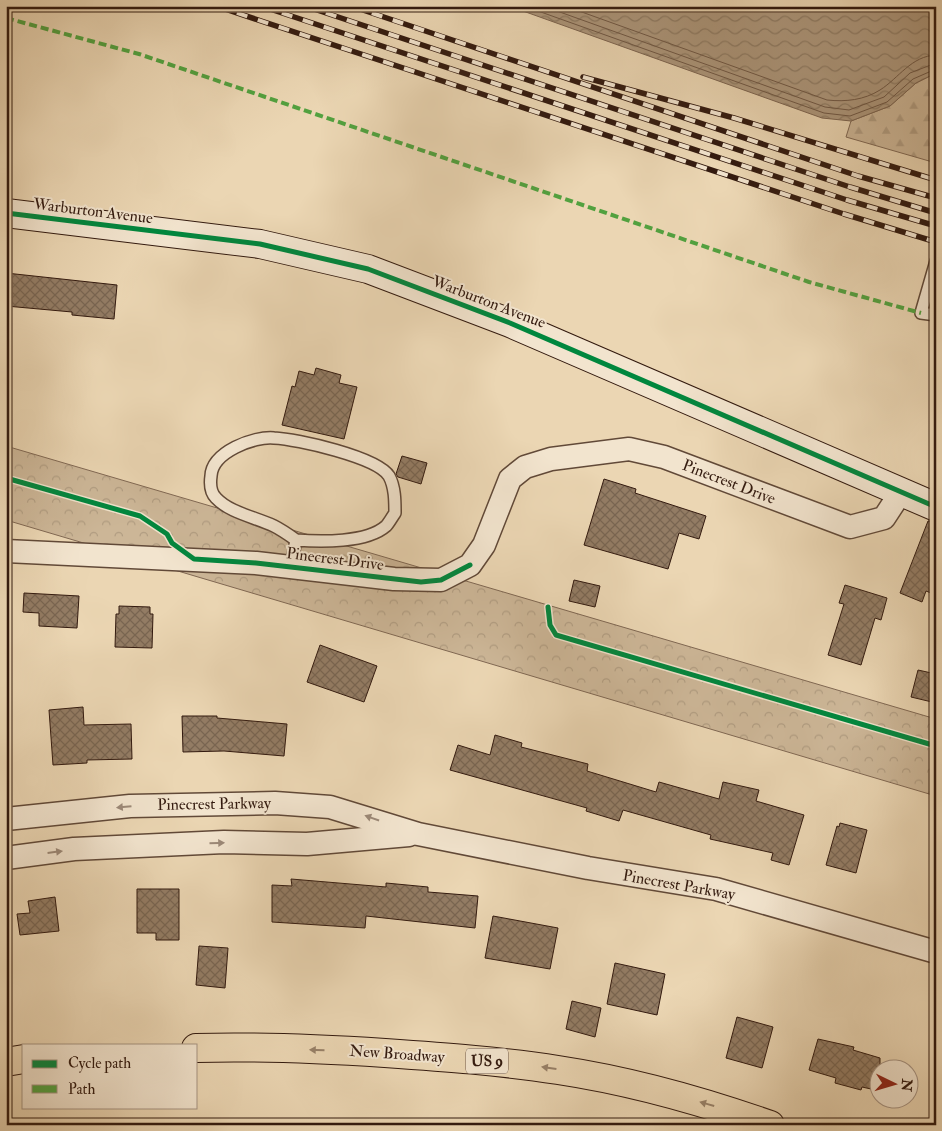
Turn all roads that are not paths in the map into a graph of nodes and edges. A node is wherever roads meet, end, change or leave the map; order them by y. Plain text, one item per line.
1 (6, 214) edge
2 (936, 261) edge
3 (936, 315) edge
4 (901, 492) junction
5 (936, 507) edge
6 (296, 540) junction
7 (6, 551) edge
8 (291, 566) junction
9 (6, 819) edge
10 (418, 834) junction
11 (6, 858) edge
12 (936, 952) edge
13 (198, 1048) edge
14 (22, 1059) edge
15 (6, 1062) edge
16 (770, 1125) edge

1 - 4 street, Warburton Avenue
2 - 3 lane
4 - 5 street, Warburton Avenue
4 - 8 street, Pinecrest Drive
6 - 6 lane
6 - 8 lane
7 - 8 street, Pinecrest Drive
10 -> 9 street, Pinecrest Parkway
11 -> 10 street, Pinecrest Parkway
10 - 12 street, Pinecrest Parkway
16 -> 13 main road, New Broadway / US 9
14 - 15 main road

